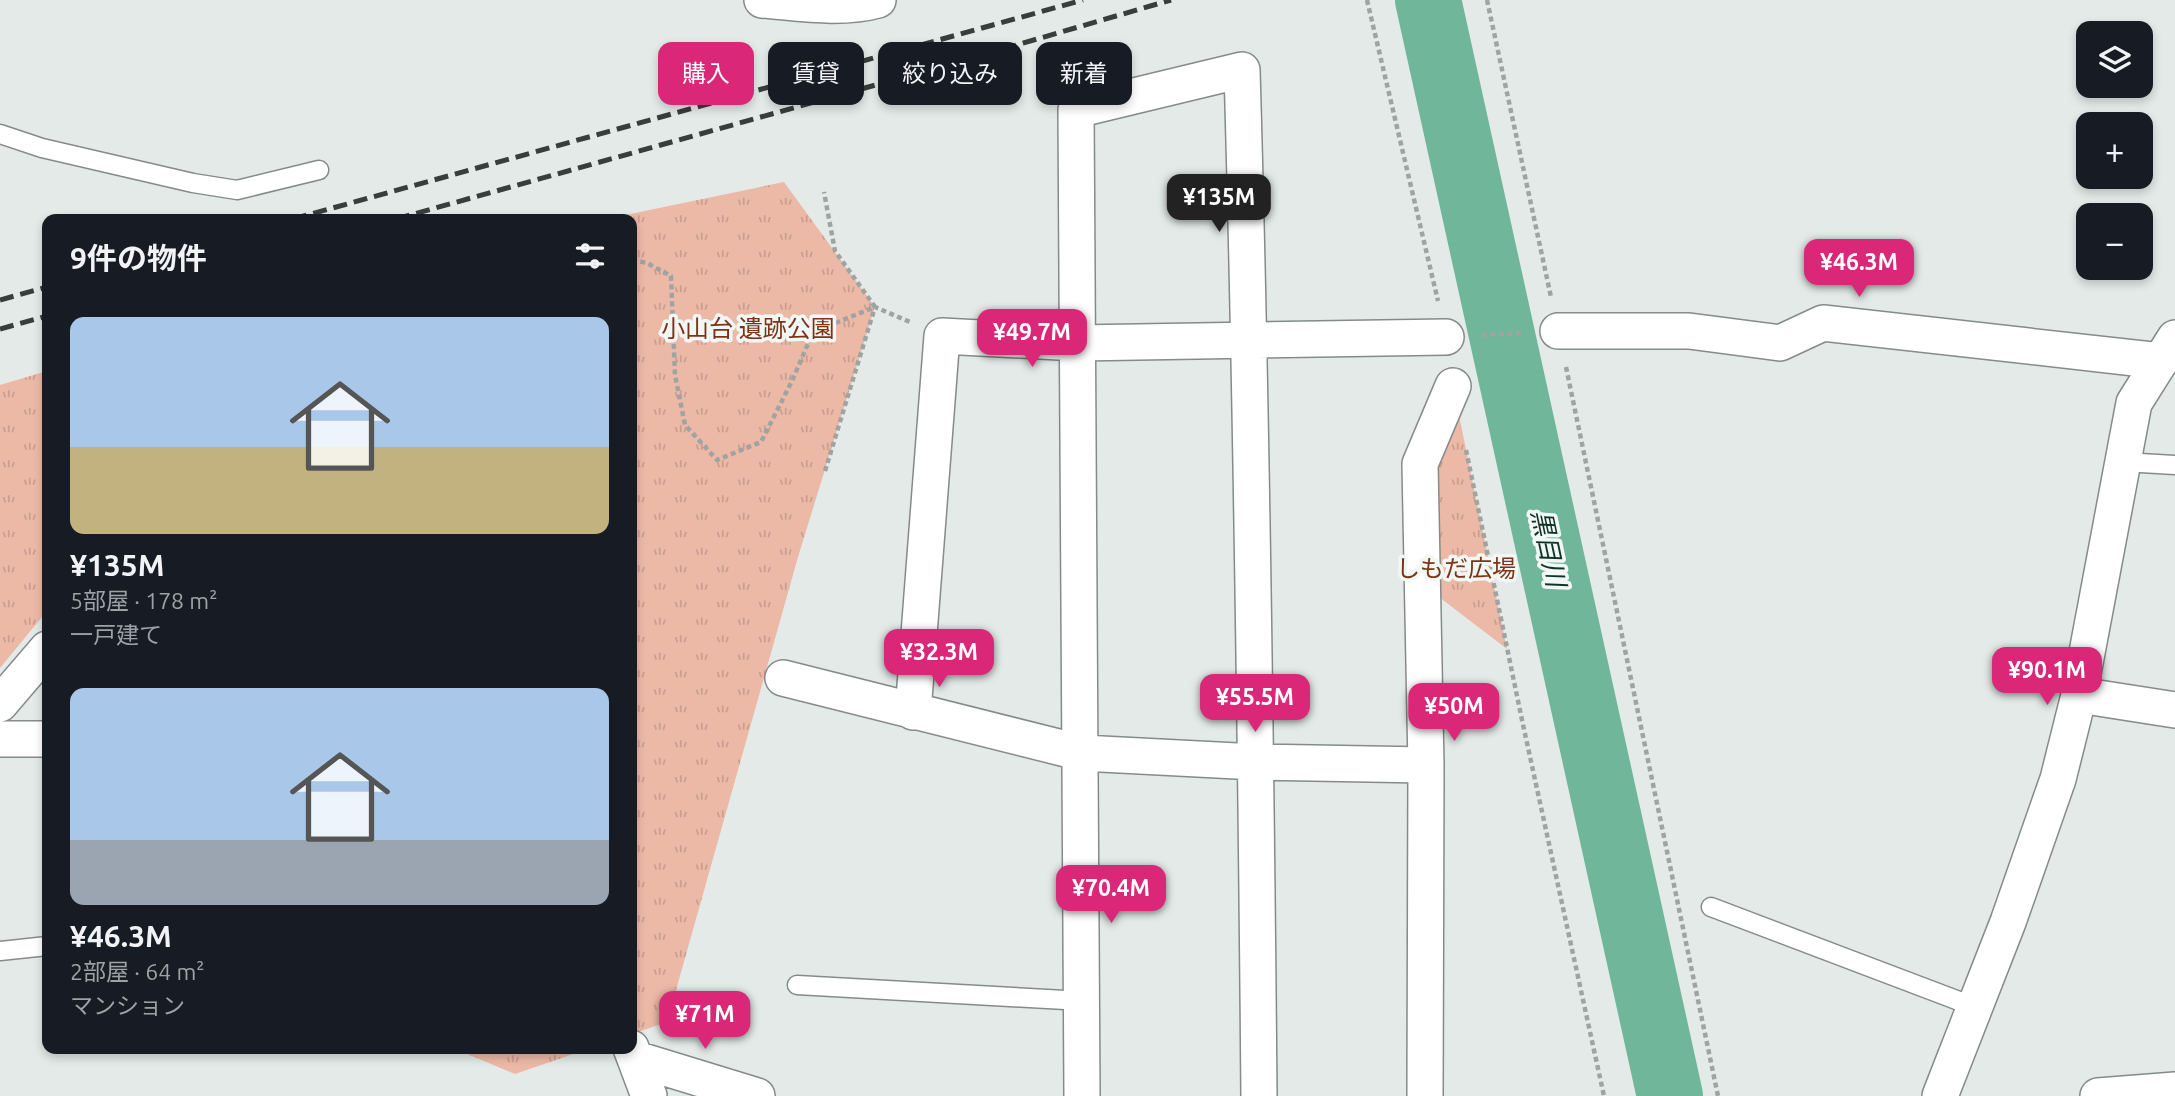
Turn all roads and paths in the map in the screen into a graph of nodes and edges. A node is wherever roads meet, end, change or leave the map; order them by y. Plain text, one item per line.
1 (762, 0) edge
2 (878, 0) edge
3 (1367, 0) edge
4 (1488, 0) edge
5 (0, 134) edge
6 (319, 170) dead end
7 (824, 192) dead end
8 (637, 261) edge
9 (875, 307) junction
10 (1558, 331) junction
11 (1446, 337) junction
12 (1250, 341) junction
13 (1078, 343) junction
14 (2168, 349) edge
15 (1452, 386) joint
16 (2123, 462) junction
17 (2175, 465) edge
18 (825, 471) dead end
19 (42, 655) edge
20 (783, 678) dead end
21 (2079, 695) junction
22 (0, 704) edge
23 (2175, 710) edge
24 (913, 712) junction
25 (0, 739) edge
26 (42, 739) edge
27 (1082, 753) junction
28 (1256, 762) junction
29 (1426, 765) junction
30 (1711, 907) dead end
31 (42, 947) edge
32 (0, 951) edge
33 (797, 985) dead end
34 (1083, 1001) junction
35 (1975, 1007) junction
36 (634, 1054) edge
37 (637, 1054) edge
38 (2175, 1090) edge
39 (649, 1096) edge
40 (758, 1096) edge
41 (1082, 1096) edge
42 (1259, 1096) edge
43 (1425, 1096) edge
44 (1604, 1096) edge
45 (1718, 1096) edge
46 (1940, 1096) edge
47 (2098, 1096) edge

1 - 2 street
3 - 11 path
4 - 10 path
5 - 6 lane
7 - 9 path
8 - 9 path
9 - 18 path
10 - 11 path
10 - 14 street
10 - 45 path
11 - 12 street
12 - 13 street
12 - 13 street
12 - 28 street
13 - 24 street
13 - 27 street
14 - 16 street
15 - 29 street
15 - 44 path
16 - 17 lane
16 - 21 street
19 - 22 street
20 - 24 street
21 - 23 street
21 - 35 street
24 - 27 street
25 - 26 street
27 - 28 street
27 - 34 street
28 - 29 street
28 - 42 street
29 - 43 street
30 - 35 lane
31 - 32 lane
33 - 34 lane
34 - 41 street
35 - 46 street
36 - 39 street
37 - 40 street
38 - 47 street

